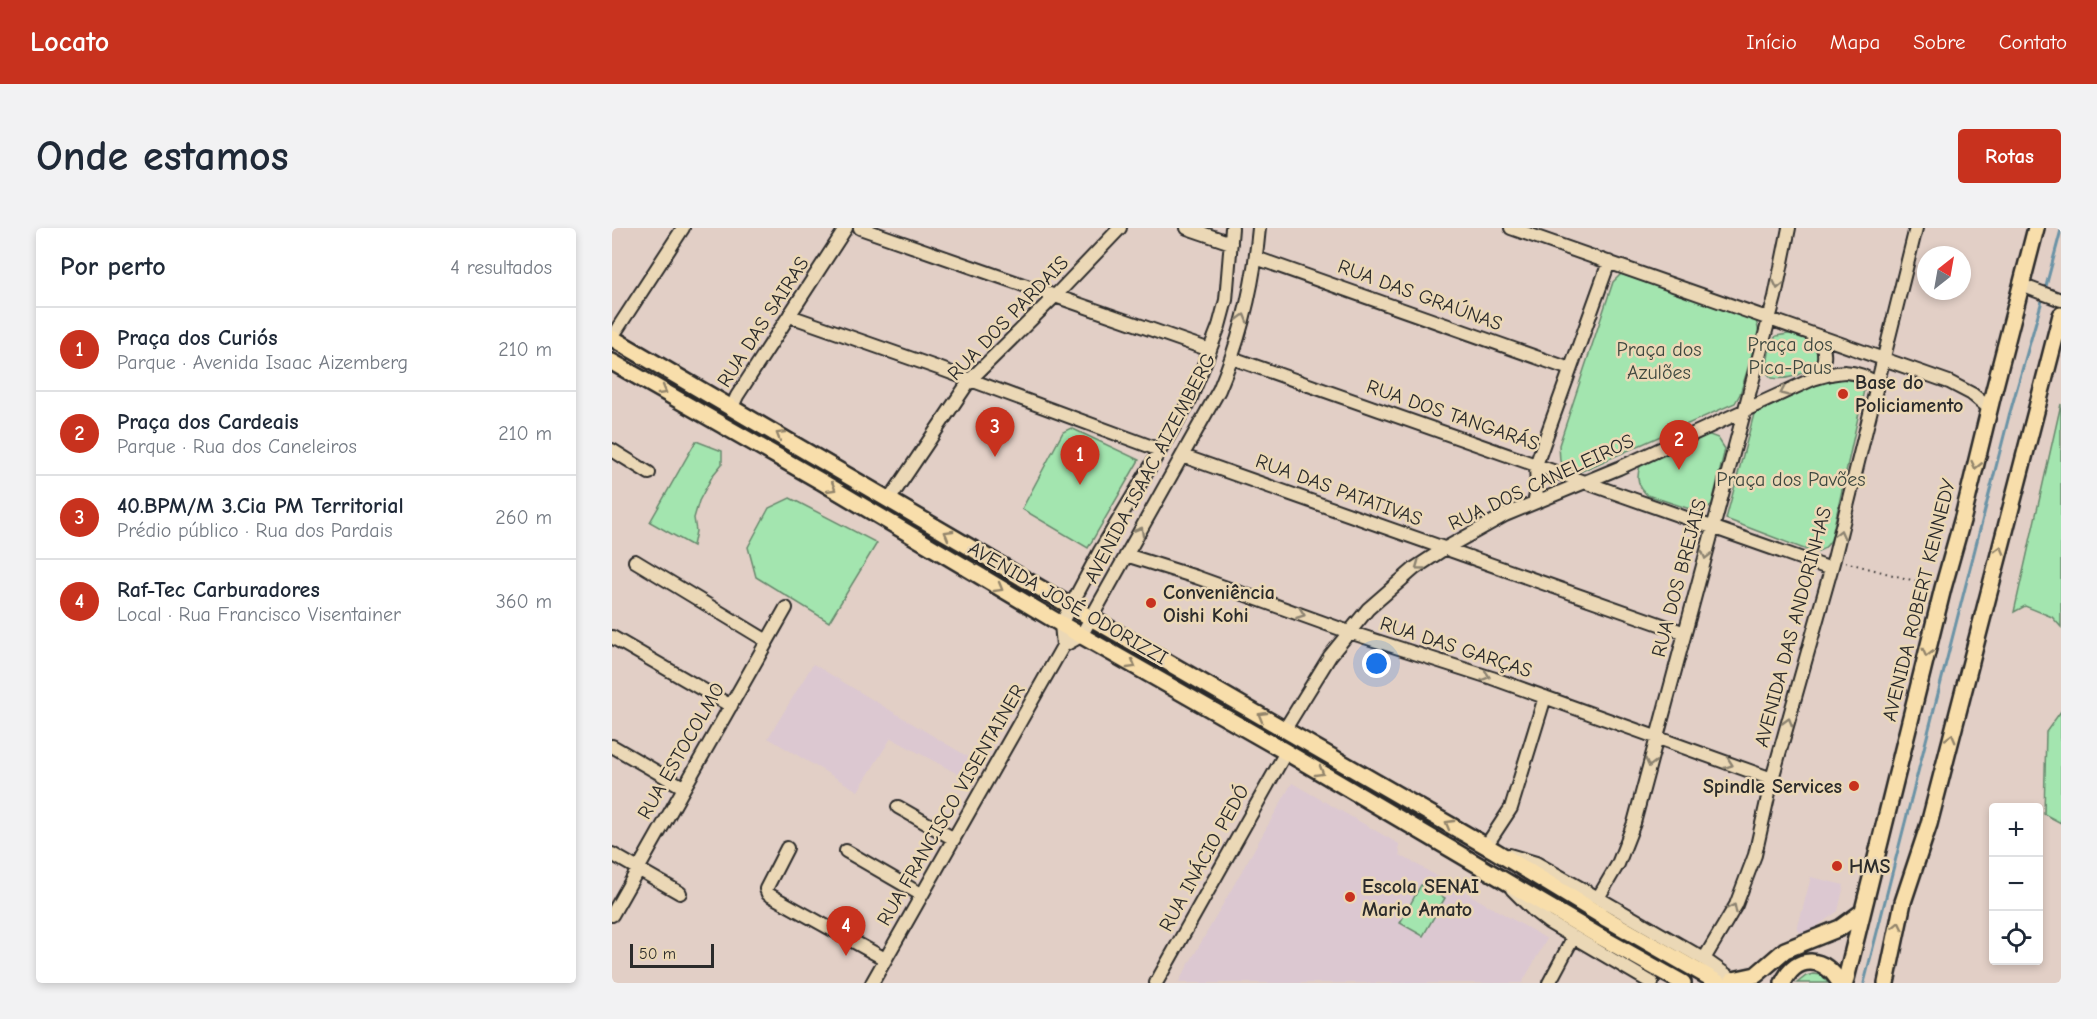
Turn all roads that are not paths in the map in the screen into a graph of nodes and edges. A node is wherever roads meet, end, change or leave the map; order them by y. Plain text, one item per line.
1 (682, 228) edge
2 (846, 228) edge
3 (860, 228) edge
4 (1120, 228) edge
5 (1187, 228) edge
6 (1232, 228) edge
7 (1259, 228) edge
8 (1511, 228) edge
9 (1790, 228) edge
10 (1916, 228) edge
11 (2036, 228) edge
12 (1231, 243) junction
13 (1256, 258) junction
14 (1609, 262) junction
15 (2026, 287) junction
16 (1056, 295) junction
17 (2057, 298) edge
18 (2061, 315) edge
19 (790, 316) junction
20 (1769, 320) junction
21 (612, 338) edge
22 (1820, 338) junction
23 (1887, 342) junction
24 (1841, 346) junction
25 (1210, 350) junction
26 (1232, 358) junction
27 (1883, 360) junction
28 (612, 362) edge
29 (1570, 369) junction
30 (1813, 379) junction
31 (970, 380) junction
32 (1878, 384) junction
33 (732, 407) junction
34 (1989, 408) junction
35 (1745, 410) junction
36 (612, 450) edge
37 (1160, 450) junction
38 (1183, 456) junction
39 (1536, 465) junction
40 (649, 473) dead end
41 (1583, 482) junction
42 (890, 500) junction
43 (1534, 503) junction
44 (1713, 528) junction
45 (1444, 549) junction
46 (1126, 555) junction
47 (635, 561) dead end
48 (1832, 564) junction
49 (1071, 606) junction
50 (786, 608) dead end
51 (1091, 618) junction
52 (1061, 624) junction
53 (1349, 632) junction
54 (1685, 633) junction
55 (1081, 636) junction
56 (612, 637) edge
57 (767, 641) junction
58 (1063, 646) junction
59 (1545, 697) junction
60 (730, 706) junction
61 (1285, 729) junction
62 (1656, 738) junction
63 (612, 746) edge
64 (1286, 752) junction
65 (1772, 779) junction
66 (683, 787) junction
67 (898, 807) dead end
68 (954, 840) junction
69 (787, 848) dead end
70 (1490, 848) junction
71 (846, 851) dead end
72 (612, 854) edge
73 (637, 869) junction
74 (1504, 880) junction
75 (680, 893) dead end
76 (922, 895) junction
77 (1598, 897) junction
78 (1862, 912) junction
79 (612, 915) edge
80 (1574, 938) junction
81 (885, 959) junction
82 (1704, 959) junction
83 (1730, 982) edge
84 (872, 983) edge
85 (1156, 983) edge
86 (1549, 983) edge
87 (1652, 983) edge
88 (1683, 983) edge
89 (1783, 983) edge
90 (1840, 983) edge
91 (1845, 983) edge
92 (1886, 983) edge

1 - 21 street
2 - 19 street, RUA DAS SAIRAS
3 - 16 street
4 - 16 street, RUA DOS PARDAIS
5 - 12 street
6 - 12 street, AVENIDA ISAAC AIZEMBERG
7 - 13 street, AVENIDA ISAAC AIZEMBERG
8 - 14 street
9 -> 20 street, RUA DOS BREJAIS
10 - 23 street, AVENIDA DAS ANDORINHAS
11 - 15 main road, AVENIDA ROBERT KENNEDY
12 - 25 street, AVENIDA ISAAC AIZEMBERG
26 -> 13 street, AVENIDA ISAAC AIZEMBERG
13 - 29 street, RUA DAS GRAÚNAS
14 - 20 street
14 - 29 street
15 - 17 street
15 - 34 main road, AVENIDA ROBERT KENNEDY
16 - 25 street
16 - 31 street, RUA DOS PARDAIS
92 -> 18 main road
19 - 31 street
19 - 33 street, RUA DAS SAIRAS
20 - 22 street
20 - 35 street, RUA DOS BREJAIS
21 - 33 main road, AVENIDA JOSÉ ODORIZZI
22 - 24 street
22 - 30 street
23 - 24 street
23 - 27 street, AVENIDA DAS ANDORINHAS
24 - 27 street
25 - 37 street, AVENIDA ISAAC AIZEMBERG
26 - 38 street, AVENIDA ISAAC AIZEMBERG
26 - 39 street, RUA DOS TANGARÁS
27 - 32 street, AVENIDA DAS ANDORINHAS
27 - 34 street
28 -> 52 main road, AVENIDA JOSÉ ODORIZZI
29 - 39 street
30 - 32 street, RUA DOS CANELEIROS
30 -> 35 street, RUA DOS CANELEIROS
31 - 37 street
31 - 42 street, RUA DOS PARDAIS
48 -> 32 street, AVENIDA DAS ANDORINHAS
42 -> 33 main road, AVENIDA JOSÉ ODORIZZI
34 -> 78 main road, AVENIDA ROBERT KENNEDY
35 - 41 street, RUA DOS CANELEIROS
35 - 44 street, RUA DOS BREJAIS
36 - 40 street
37 - 49 street, AVENIDA ISAAC AIZEMBERG
38 - 45 street, RUA DAS PATATIVAS
46 -> 38 street, AVENIDA ISAAC AIZEMBERG
39 - 41 street, RUA DOS TANGARÁS
39 - 43 street
41 - 43 street, RUA DOS CANELEIROS
41 - 44 street, RUA DOS TANGARÁS
49 -> 42 main road, AVENIDA JOSÉ ODORIZZI
43 - 45 street, RUA DOS CANELEIROS
44 - 48 street, RUA DOS TANGARÁS
44 -> 54 street, RUA DOS BREJAIS
45 -> 53 street, RUA DOS CANELEIROS
45 - 54 street, RUA DAS PATATIVAS
46 - 51 street, AVENIDA ISAAC AIZEMBERG
46 -> 53 street, RUA DAS GARÇAS
47 - 57 street
65 -> 48 street, AVENIDA DAS ANDORINHAS
49 - 51 main road, AVENIDA JOSÉ ODORIZZI
49 - 52 street, AVENIDA ISAAC AIZEMBERG
50 - 57 street, RUA ESTOCOLMO
51 - 55 street
61 -> 51 main road, AVENIDA JOSÉ ODORIZZI
52 - 55 main road, AVENIDA JOSÉ ODORIZZI
52 - 58 street
53 -> 59 street, RUA DAS GARÇAS
53 - 61 street, RUA DOS CANELEIROS
54 - 62 street, RUA DOS BREJAIS
55 - 58 street
55 -> 64 main road, AVENIDA JOSÉ ODORIZZI
56 - 60 street
57 - 60 street, RUA ESTOCOLMO
58 - 68 street, RUA FRANCISCO VISENTAINER
59 - 62 street, RUA DAS GARÇAS
59 - 70 street
60 - 66 street, RUA ESTOCOLMO
70 -> 61 main road, AVENIDA JOSÉ ODORIZZI
62 -> 65 street, RUA DAS GARÇAS
62 -> 77 street, RUA DOS BREJAIS
63 - 66 street
64 -> 74 main road, AVENIDA JOSÉ ODORIZZI
64 - 85 street, RUA INÁCIO PEDÓ
82 -> 65 street, AVENIDA DAS ANDORINHAS
66 - 73 street, RUA ESTOCOLMO
67 - 68 street
68 - 76 street, RUA FRANCISCO VISENTAINER
69 - 81 street
70 - 77 street, AVENIDA JOSÉ ODORIZZI
70 - 83 main road, AVENIDA JOSÉ ODORIZZI
71 - 76 street
72 - 73 street
73 - 75 street
73 - 79 street, RUA ESTOCOLMO
74 - 80 street, AVENIDA JOSÉ ODORIZZI
74 - 88 main road, AVENIDA JOSÉ ODORIZZI
76 - 81 street, RUA FRANCISCO VISENTAINER
77 - 82 street, AVENIDA JOSÉ ODORIZZI
78 - 83 main road
78 - 91 main road, AVENIDA ROBERT KENNEDY
80 - 86 street
80 - 87 street, AVENIDA JOSÉ ODORIZZI
81 - 84 street, RUA FRANCISCO VISENTAINER
82 - 83 street, AVENIDA JOSÉ ODORIZZI
89 - 90 main road

